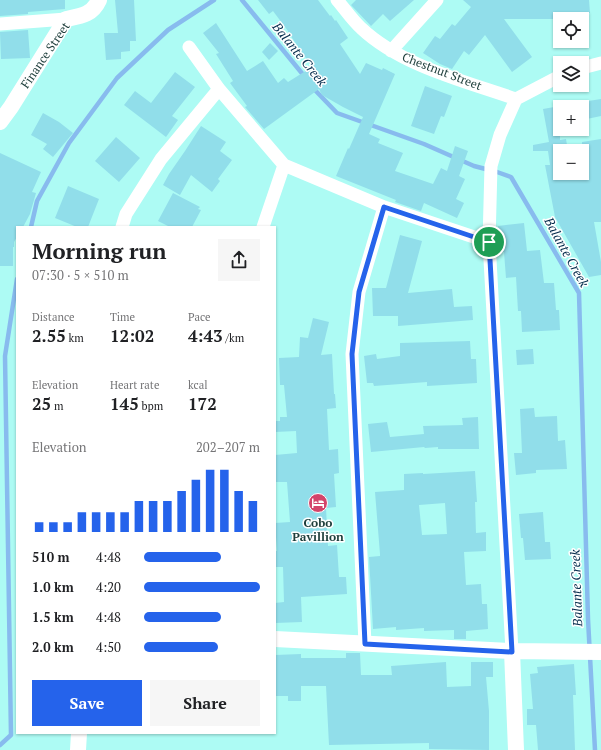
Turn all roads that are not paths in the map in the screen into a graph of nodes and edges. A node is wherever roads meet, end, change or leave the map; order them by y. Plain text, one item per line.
1 (99, 0) edge
2 (337, 0) edge
3 (437, 0) edge
4 (66, 19) junction
5 (0, 24) edge
6 (189, 47) dead end
7 (391, 51) junction
8 (601, 63) edge
9 (589, 66) edge
10 (553, 80) edge
11 (219, 89) junction
12 (516, 99) junction
13 (5, 107) edge
14 (0, 122) edge
15 (284, 164) junction
16 (384, 207) junction
17 (122, 226) edge
18 (263, 226) edge
19 (489, 242) junction
20 (276, 639) edge
21 (365, 644) junction
22 (512, 652) junction
23 (601, 652) edge
24 (79, 734) edge
25 (78, 750) edge
26 (92, 750) edge
27 (516, 750) edge

1 - 4 street, Finance Street
2 - 7 street, Chestnut Street
3 - 7 street
4 - 5 street
4 - 13 street, Finance Street
6 - 11 street
7 - 12 street, Chestnut Street
8 - 9 street
10 - 12 street
11 - 15 street
11 - 17 street
12 - 19 street
13 - 14 street, Finance Street
15 - 16 street
15 - 18 street
16 - 19 street
16 - 21 street
19 - 22 street
20 - 21 street
21 - 22 street
22 - 23 street
22 - 27 street
24 - 25 street
25 - 26 street

